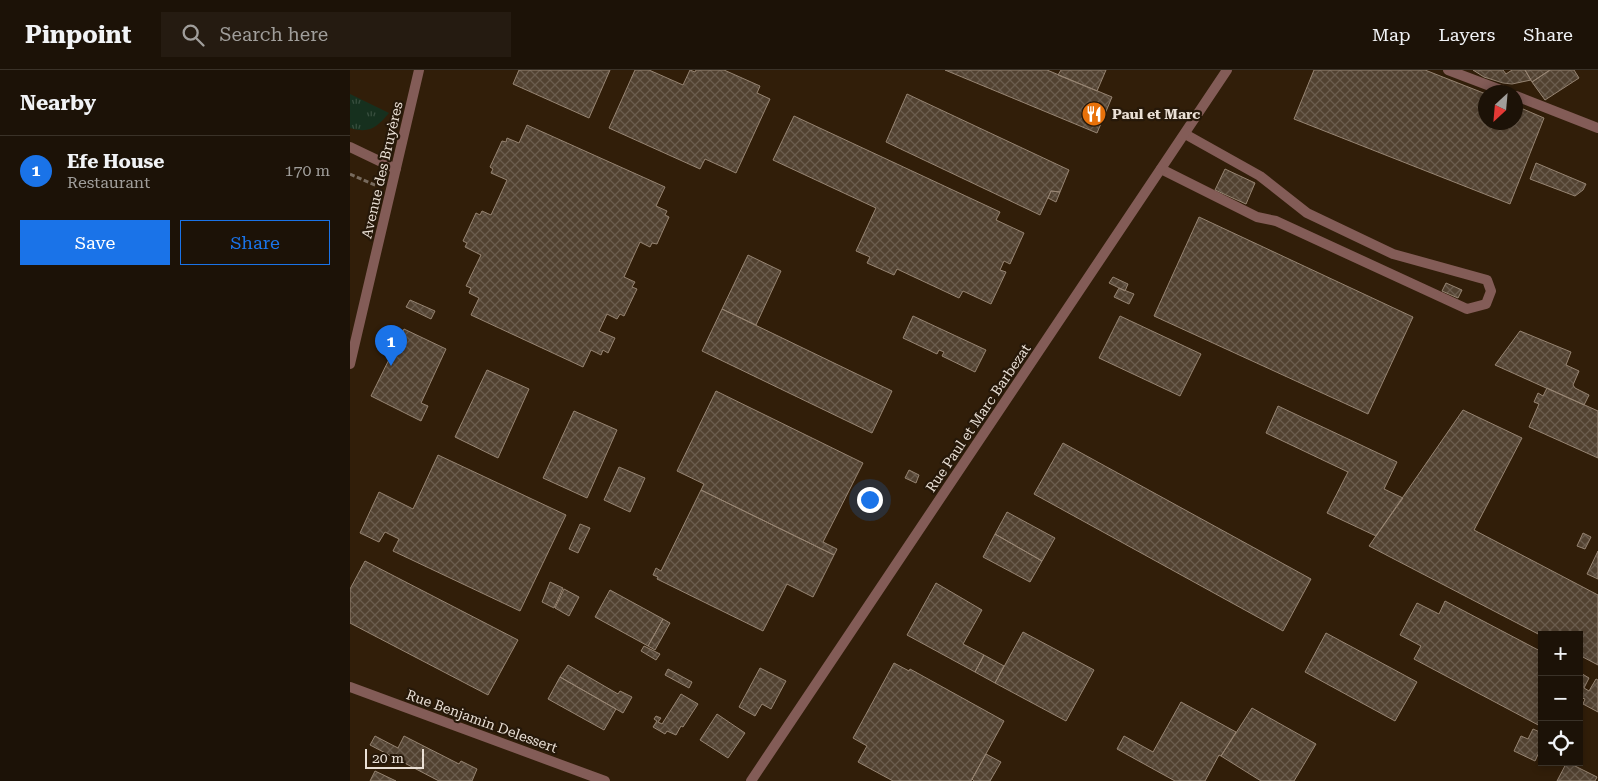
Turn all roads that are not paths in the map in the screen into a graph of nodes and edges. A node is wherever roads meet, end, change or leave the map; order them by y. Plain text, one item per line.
1 (419, 70) edge
2 (1227, 70) edge
3 (1448, 70) edge
4 (1488, 85) edge
5 (1523, 99) edge
6 (1598, 128) edge
7 (1186, 134) junction
8 (350, 147) edge
9 (396, 169) junction
10 (1161, 169) junction
11 (350, 364) edge
12 (350, 687) edge
13 (605, 781) edge
14 (751, 781) edge

1 - 9 street, Avenue des Bruyères
2 - 7 street, Rue Paul et Marc Barbezat
3 - 4 street
5 - 6 street
7 - 10 street, Rue Paul et Marc Barbezat
7 - 10 street
8 - 9 street
9 - 11 street, Avenue des Bruyères
10 - 14 street, Rue Paul et Marc Barbezat
12 - 13 street, Rue Benjamin Delessert

